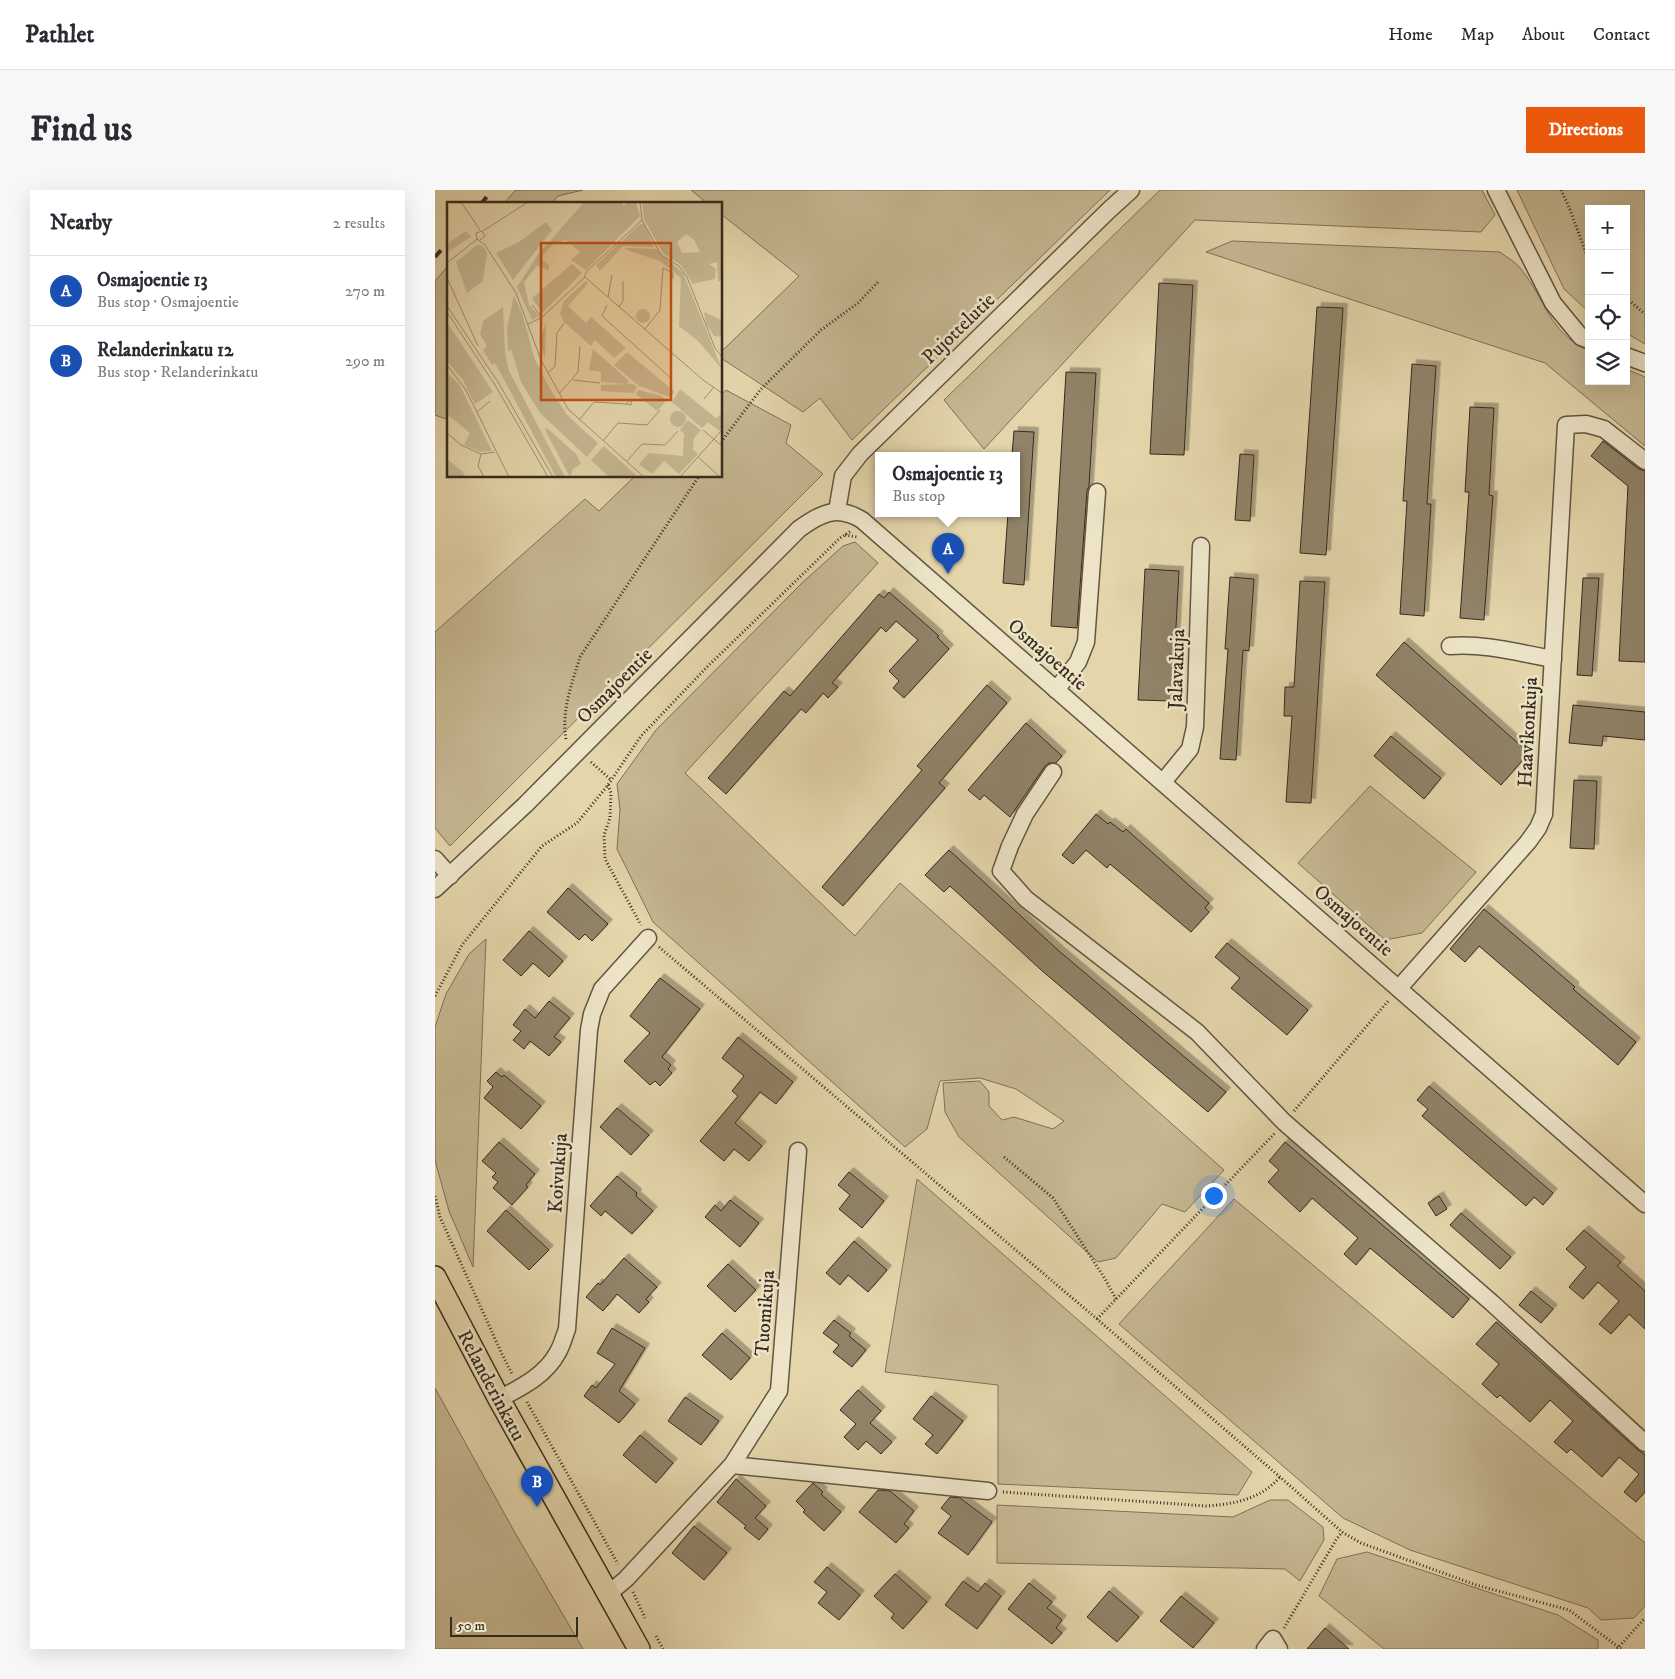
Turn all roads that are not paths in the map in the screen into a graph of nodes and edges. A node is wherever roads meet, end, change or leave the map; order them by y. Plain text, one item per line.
1 (1131, 190) edge
2 (1495, 190) edge
3 (1585, 338) edge
4 (1630, 357) edge
5 (1645, 363) edge
6 (1645, 461) edge
7 (1097, 492) dead end
8 (837, 510) junction
9 (1201, 546) dead end
10 (1450, 646) dead end
11 (1553, 659) junction
12 (1056, 690) junction
13 (1053, 772) dead end
14 (1163, 782) junction
15 (435, 859) edge
16 (450, 876) junction
17 (435, 890) edge
18 (648, 938) road end
19 (1399, 988) junction
20 (1266, 1120) dead end
21 (1284, 1122) junction
22 (797, 1151) dead end
23 (1645, 1204) edge
24 (435, 1277) edge
25 (499, 1399) junction
26 (1645, 1443) edge
27 (732, 1465) junction
28 (988, 1491) road end
29 (607, 1594) junction
30 (639, 1649) edge

1 - 8 street, Pujottelutie
2 - 3 street
4 - 5 street
6 - 11 street, Haavikonkuja
7 - 12 street
8 - 12 street, Osmajoentie
8 - 16 street, Osmajoentie
9 - 14 street, Jalavakuja
10 - 11 street
11 - 19 street, Haavikonkuja
12 - 14 street, Osmajoentie
13 - 21 street
14 - 19 street, Osmajoentie
15 - 16 street
16 - 17 street, Osmajoentie
18 - 25 street, Koivukuja
19 - 23 street, Osmajoentie
20 - 21 street
21 - 26 street
22 - 27 street, Tuomikuja
24 - 25 main road, Relanderinkatu
25 - 29 main road, Relanderinkatu
27 - 28 street
27 - 29 street, Tuomikuja
29 - 30 main road, Relanderinkatu

